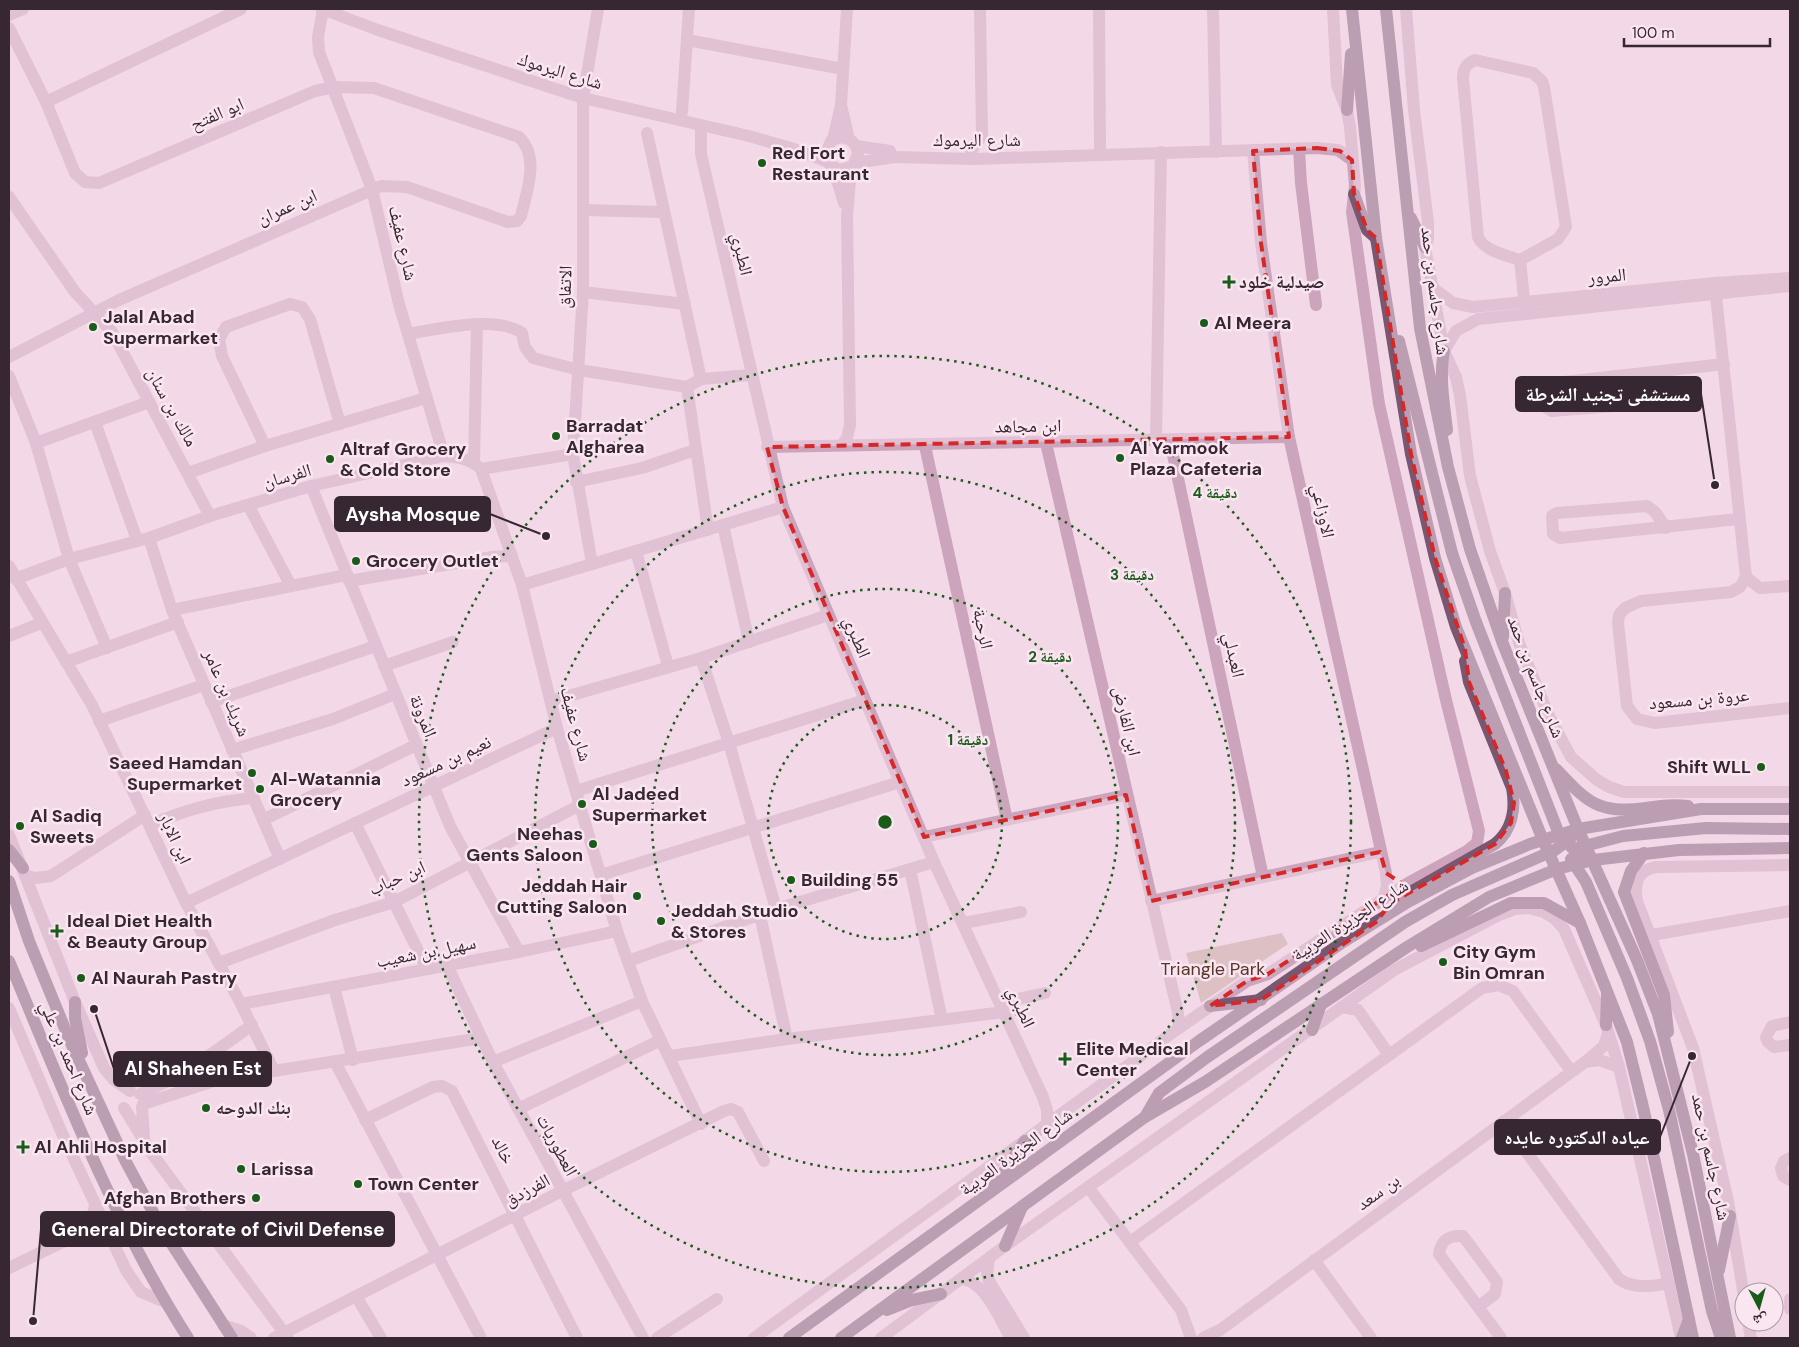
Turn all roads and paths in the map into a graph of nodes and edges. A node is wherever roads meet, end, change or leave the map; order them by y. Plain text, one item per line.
1 (23, 9) edge
2 (241, 9) edge
3 (598, 9) edge
4 (689, 9) edge
5 (847, 9) edge
6 (980, 9) edge
7 (1099, 9) edge
8 (1213, 9) edge
9 (1333, 9) edge
10 (1352, 9) edge
11 (1386, 9) edge
12 (1406, 9) edge
13 (326, 10) edge
14 (9, 15) edge
15 (9, 28) edge
16 (687, 40) junction
17 (1356, 40) junction
18 (843, 68) junction
19 (335, 87) junction
20 (583, 98) junction
21 (46, 102) junction
22 (841, 106) junction
23 (656, 107) dead end
24 (1347, 110) junction
25 (701, 126) junction
26 (1350, 126) junction
27 (714, 129) junction
28 (647, 133) dead end
29 (982, 136) junction
30 (831, 142) junction
31 (853, 142) junction
32 (527, 145) joint
33 (1317, 148) junction
34 (794, 149) junction
35 (1299, 149) junction
36 (972, 151) junction
37 (992, 151) junction
38 (1161, 152) junction
39 (1216, 152) junction
40 (1253, 152) junction
41 (1100, 153) junction
42 (1352, 160) junction
43 (831, 165) junction
44 (854, 165) junction
45 (705, 169) junction
46 (372, 189) junction
47 (1354, 194) junction
48 (10, 200) edge
49 (583, 210) junction
50 (1407, 210) junction
51 (663, 212) junction
52 (847, 213) junction
53 (1376, 238) junction
54 (1425, 247) junction
55 (1520, 260) junction
56 (1790, 278) edge
57 (1790, 286) edge
58 (1433, 288) junction
59 (1716, 289) junction
60 (583, 292) junction
61 (685, 304) junction
62 (1316, 305) dead end
63 (1387, 306) junction
64 (1525, 308) junction
65 (94, 312) junction
66 (477, 324) junction
67 (408, 334) junction
68 (1444, 351) junction
69 (9, 357) edge
70 (1724, 364) junction
71 (579, 370) junction
72 (1658, 373) junction
73 (751, 375) junction
74 (9, 376) edge
75 (701, 379) junction
76 (687, 387) junction
77 (426, 398) junction
78 (149, 402) junction
79 (95, 422) junction
80 (340, 424) junction
81 (850, 425) junction
82 (1289, 437) junction
83 (1156, 441) junction
84 (1170, 441) junction
85 (36, 443) junction
86 (1046, 443) junction
87 (842, 445) junction
88 (863, 445) junction
89 (265, 446) junction
90 (926, 446) junction
91 (767, 447) junction
92 (695, 450) junction
93 (572, 454) junction
94 (444, 456) junction
95 (477, 466) junction
96 (1448, 467) junction
97 (188, 473) junction
98 (576, 482) junction
99 (311, 486) junction
100 (248, 505) junction
101 (783, 508) junction
102 (210, 516) junction
103 (1738, 519) junction
104 (723, 525) junction
105 (1666, 528) junction
106 (708, 530) junction
107 (143, 539) junction
108 (636, 551) junction
109 (512, 556) junction
110 (69, 559) junction
111 (592, 564) junction
112 (9, 566) edge
113 (1746, 577) junction
114 (348, 578) junction
115 (15, 579) junction
116 (522, 585) junction
117 (291, 586) junction
118 (1790, 586) edge
119 (1505, 593) junction
120 (828, 615) junction
121 (175, 616) junction
122 (41, 623) junction
123 (9, 636) edge
124 (453, 642) dead end
125 (749, 642) junction
126 (1503, 644) junction
127 (376, 646) junction
128 (107, 648) junction
129 (1465, 649) junction
130 (701, 658) junction
131 (66, 662) junction
132 (384, 666) junction
133 (668, 666) junction
134 (204, 685) junction
135 (395, 694) junction
136 (865, 700) junction
137 (551, 701) junction
138 (211, 702) junction
139 (1790, 708) edge
140 (100, 721) junction
141 (557, 728) junction
142 (729, 743) junction
143 (416, 745) junction
144 (232, 750) junction
145 (1550, 764) junction
146 (900, 782) junction
147 (433, 787) junction
148 (576, 791) junction
149 (1790, 792) edge
150 (1126, 795) junction
151 (254, 798) junction
152 (580, 805) junction
153 (1701, 809) junction
154 (1790, 809) edge
155 (147, 820) junction
156 (263, 820) junction
157 (1007, 820) junction
158 (356, 823) junction
159 (753, 828) junction
160 (1578, 829) junction
161 (1790, 829) edge
162 (9, 835) edge
163 (924, 838) junction
164 (1543, 840) junction
165 (1756, 848) junction
166 (1790, 848) edge
167 (1567, 849) junction
168 (9, 850) edge
169 (1380, 852) junction
170 (1644, 853) junction
171 (1790, 856) edge
172 (280, 859) junction
173 (1593, 860) junction
174 (470, 861) junction
175 (934, 862) junction
176 (1790, 865) edge
177 (910, 869) junction
178 (1557, 869) junction
179 (25, 872) junction
180 (1386, 873) junction
181 (601, 875) junction
182 (51, 876) junction
183 (1263, 877) junction
184 (9, 881) edge
185 (1408, 883) junction
186 (1384, 898) junction
187 (35, 902) junction
188 (394, 902) junction
189 (1151, 902) junction
190 (186, 903) junction
191 (776, 909) junction
192 (1790, 911) edge
193 (1021, 912) dead end
194 (760, 915) junction
195 (1376, 922) junction
196 (1580, 922) junction
197 (964, 923) junction
198 (617, 931) junction
199 (1652, 935) junction
200 (519, 952) junction
201 (1398, 953) junction
202 (9, 961) edge
203 (628, 961) junction
204 (219, 963) junction
205 (447, 965) junction
206 (427, 969) junction
207 (334, 987) junction
208 (1607, 991) junction
209 (1045, 993) dead end
210 (1261, 1000) junction
211 (642, 1001) junction
212 (75, 1002) junction
213 (241, 1004) junction
214 (1321, 1004) junction
215 (1176, 1006) junction
216 (1210, 1006) junction
217 (1342, 1007) junction
218 (9, 1008) edge
219 (1002, 1008) junction
220 (1196, 1016) junction
221 (942, 1020) junction
222 (1790, 1022) edge
223 (252, 1024) junction
224 (1178, 1028) junction
225 (1607, 1029) junction
226 (1312, 1030) junction
227 (481, 1038) junction
228 (787, 1039) junction
229 (661, 1040) junction
230 (1667, 1045) junction
231 (1790, 1045) edge
232 (1389, 1055) junction
233 (670, 1056) junction
234 (353, 1060) junction
235 (335, 1062) junction
236 (493, 1062) junction
237 (1585, 1062) junction
238 (1619, 1067) junction
239 (274, 1070) junction
240 (1571, 1071) junction
241 (88, 1077) junction
242 (1044, 1097) junction
243 (139, 1099) junction
244 (124, 1108) junction
245 (518, 1110) junction
246 (1064, 1111) junction
247 (1145, 1118) junction
248 (365, 1120) junction
249 (1504, 1121) junction
250 (701, 1124) junction
251 (1047, 1124) junction
252 (144, 1140) junction
253 (1025, 1141) junction
254 (1790, 1158) edge
255 (764, 1161) dead end
256 (1790, 1180) edge
257 (1088, 1187) junction
258 (562, 1191) junction
259 (989, 1194) junction
260 (1023, 1205) junction
261 (95, 1206) junction
262 (516, 1216) junction
263 (1730, 1216) junction
264 (79, 1234) junction
265 (110, 1238) junction
266 (1130, 1242) junction
267 (1005, 1246) junction
268 (437, 1256) junction
269 (989, 1259) junction
270 (1314, 1260) junction
271 (9, 1268) edge
272 (1718, 1278) junction
273 (963, 1279) junction
274 (1669, 1282) junction
275 (1742, 1282) edge
276 (941, 1294) junction
277 (356, 1296) junction
278 (717, 1299) dead end
279 (1790, 1299) edge
280 (165, 1302) junction
281 (1478, 1307) junction
282 (1790, 1309) edge
283 (1689, 1319) junction
284 (865, 1320) junction
285 (223, 1325) junction
286 (282, 1337) edge
287 (188, 1338) edge
288 (232, 1338) edge
289 (251, 1338) edge
290 (381, 1338) edge
291 (481, 1338) edge
292 (577, 1338) edge
293 (643, 1338) edge
294 (657, 1338) edge
295 (754, 1338) edge
296 (789, 1338) edge
297 (841, 1338) edge
298 (881, 1338) edge
299 (1011, 1338) edge
300 (1024, 1338) edge
301 (1191, 1338) edge
302 (1203, 1338) edge
303 (1370, 1338) edge
304 (1501, 1338) edge
305 (1681, 1338) edge
306 (1693, 1338) edge
307 (1721, 1338) edge
308 (1730, 1338) edge

1 - 14 street
2 - 21 street
3 - 20 street, الاتفاق
4 - 16 street
5 - 18 street
6 - 29 street
7 - 41 street
8 - 39 street
9 - 24 street
10 - 17 main road
11 - 50 main road, شارع جاسم بن حمد
12 - 54 street, شارع جاسم بن حمد
13 - 19 street, شارع عفيف
13 - 20 street, شارع اليرموك
15 - 21 street, ابو الفتح
16 - 18 street
16 - 23 street
17 - 24 main road
17 - 53 main road
18 - 22 street
19 - 21 street, ابو الفتح
19 - 32 street, ابو الفتح
19 - 46 street, شارع عفيف
20 - 25 street, شارع اليرموك
20 - 49 street, الاتفاق
22 - 30 street
22 - 31 street
24 - 26 street
25 - 27 street, شارع اليرموك
25 - 45 street, الطبري
26 - 33 street
26 - 42 street
27 - 34 street, شارع اليرموك
27 - 45 street, الطبري
28 - 51 street
29 - 36 street
29 - 37 street
30 - 31 street
30 - 34 street, شارع اليرموك
30 - 43 street
31 - 36 street, شارع اليرموك
31 - 44 street
32 - 46 street, ابن عمران
33 - 35 street, شارع اليرموك
33 - 42 street
34 - 43 street, شارع اليرموك
35 - 40 street, شارع اليرموك
35 - 62 street
36 - 37 street, شارع اليرموك
37 - 41 street, شارع اليرموك
38 - 39 street, شارع اليرموك
38 - 41 street, شارع اليرموك
38 - 83 street
39 - 40 street, شارع اليرموك
40 - 82 street, الاوزاعي
41 - 44 street, شارع اليرموك
42 - 47 street
43 - 44 street
43 - 52 street
44 - 52 street
45 - 73 street, الطبري
46 - 65 street, ابن عمران
46 - 67 street, شارع عفيف
47 - 53 main road
47 - 185 street, شارع الجزيرة العربية
48 - 65 street, مالك بن سنان
49 - 51 street
49 - 60 street, الاتفاق
50 - 54 main road
50 - 96 main road, شارع جاسم بن حمد
51 - 61 street
52 - 81 street
53 - 63 main road
54 - 58 street, شارع جاسم بن حمد
55 - 55 street
55 - 64 street
56 - 59 street, المرور
57 - 59 street, المرور
58 - 64 street, المرور
58 - 68 street, شارع جاسم بن حمد
59 - 64 street, المرور
59 - 70 street
60 - 61 street
60 - 71 street, الاتفاق
61 - 75 street
63 - 129 main road
63 - 167 main road
64 - 68 street, المرور
65 - 69 street, ابن عمران
65 - 78 street, مالك بن سنان
66 - 67 street
66 - 71 street
66 - 95 street
67 - 77 street, شارع عفيف
68 - 96 main road
68 - 119 street, شارع جاسم بن حمد
70 - 72 street
70 - 103 street
71 - 76 street
71 - 93 street, الاتفاق
72 - 72 street
73 - 75 street
73 - 91 street, الطبري
74 - 85 street
75 - 76 street
76 - 92 street
77 - 80 street
77 - 94 street, شارع عفيف
78 - 79 street
78 - 97 street, مالك بن سنان
79 - 85 street
79 - 107 street, شريك بن عامر
80 - 89 street
80 - 89 street
81 - 87 street
81 - 88 street
82 - 84 street, ابن مجاهد
82 - 169 street, الاوزاعي
83 - 84 street, ابن مجاهد
83 - 86 street, ابن مجاهد
84 - 183 street, العبدلي
85 - 110 street
86 - 90 street, ابن مجاهد
86 - 150 street, ابن الفارض
87 - 88 street, ابن مجاهد
87 - 91 street, ابن مجاهد
88 - 90 street, ابن مجاهد
89 - 97 street
90 - 157 street, الرحبة
91 - 101 street, الطبري
92 - 98 street
92 - 106 street
93 - 95 street, الفرسان
93 - 98 street, الاتفاق
94 - 95 street, الفرسان
94 - 99 street, الفرسان
95 - 109 street, شارع عفيف
96 - 126 main road, شارع جاسم بن حمد
97 - 102 street, مالك بن سنان
98 - 111 street, الاتفاق
99 - 100 street, الفرسان
99 - 114 street, المرونة
100 - 102 street, الفرسان
100 - 117 street
101 - 104 street
101 - 120 street, الطبري
102 - 107 street, الفرسان
103 - 105 street
103 - 113 street
104 - 106 street
104 - 125 street
105 - 105 street
106 - 108 street
107 - 110 street, الفرسان
107 - 121 street, شريك بن عامر
108 - 111 street
108 - 133 street
109 - 114 street
109 - 116 street, شارع عفيف
110 - 115 street, الفرسان
110 - 128 street
111 - 116 street
112 - 115 street, ابن الابار
113 - 118 street
113 - 139 street, عروة بن مسعود
114 - 117 street
114 - 127 street, المرونة
115 - 122 street, ابن الابار
116 - 137 street, شارع عفيف
117 - 121 street
119 - 126 main road
119 - 149 street, شارع جاسم بن حمد
120 - 125 street
120 - 136 street, الطبري
121 - 128 street
121 - 134 street, شريك بن عامر
122 - 123 street
122 - 131 street, ابن الابار
124 - 132 street
125 - 130 street
126 - 145 main road, شارع جاسم بن حمد
127 - 132 street, المرونة
127 - 138 street
128 - 131 street
129 - 164 main road
129 - 195 main road
130 - 133 street
130 - 142 street
131 - 140 street, ابن الابار
132 - 135 street, المرونة
133 - 137 street
134 - 138 street, شريك بن عامر
134 - 140 street
135 - 143 street, المرونة
135 - 144 street
136 - 142 street
136 - 146 street, الطبري
137 - 141 street, شارع عفيف
138 - 144 street, شريك بن عامر
140 - 155 street, ابن الابار
141 - 147 street, نعيم بن مسعود
141 - 148 street, شارع عفيف
142 - 148 street
142 - 159 street
143 - 147 street, المرونة
143 - 156 street
144 - 151 street, شريك بن عامر
145 - 153 main road
145 - 160 main road, شارع جاسم بن حمد
146 - 159 street
146 - 163 street, الطبري
147 - 158 street, نعيم بن مسعود
147 - 174 street, المرونة
148 - 152 street, شارع عفيف
150 - 157 street
150 - 189 street, ابن الفارض
151 - 155 street
151 - 156 street, شريك بن عامر
152 - 174 street, ابن حباب
152 - 181 street, شارع عفيف
153 - 154 main road
153 - 160 main road
155 - 182 street
155 - 190 street, ابن الابار
156 - 172 street, شريك بن عامر
157 - 163 street
158 - 172 street, نعيم بن مسعود
158 - 188 street
159 - 181 street
159 - 191 street
160 - 167 main road
161 - 167 main road
162 - 179 street, شارع احمد بن علي
163 - 175 street, الطبري
164 - 167 main road, شارع الجزيرة العربية
164 - 195 main road, شارع الجزيرة العربية
165 - 166 main road
165 - 170 main road
165 - 171 main road
167 - 173 main road, شارع جاسم بن حمد
167 - 178 main road
167 - 178 main road
167 - 247 main road
167 - 307 main road
168 - 179 main road
169 - 180 street, الاوزاعي
169 - 183 street
170 - 173 main road
170 - 230 main road
172 - 190 street, نعيم بن مسعود
173 - 230 main road, شارع جاسم بن حمد
174 - 188 street, ابن حباب
174 - 200 street, المرونة
175 - 177 street
175 - 197 street, الطبري
176 - 199 street, شارع جاسم بن حمد
177 - 191 street
177 - 221 street
178 - 196 main road
178 - 201 main road
179 - 182 street
179 - 187 street, شارع احمد بن علي
180 - 185 street
180 - 186 street, الاوزاعي
181 - 198 street, شارع عفيف
182 - 187 street
183 - 189 street
184 - 241 main road, شارع احمد بن علي
185 - 186 street, شارع الجزيرة العربية
186 - 216 street, شارع الجزيرة العربية
187 - 212 street, شارع احمد بن علي
188 - 204 street, ابن حباب
188 - 206 street
189 - 215 street, ابن الفارض
190 - 204 street, ابن الابار
191 - 194 street
192 - 199 street
193 - 197 street
194 - 203 street
194 - 228 street
195 - 210 main road, شارع الجزيرة العربية
196 - 201 main road
196 - 208 main road
197 - 219 street, الطبري
198 - 200 street, سهيل بن شعيب
198 - 203 street, شارع عفيف
199 - 263 street, شارع جاسم بن حمد
200 - 205 street, سهيل بن شعيب
201 - 214 main road
202 - 280 main road, شارع احمد بن علي
203 - 211 street, شارع عفيف
204 - 213 street, ابن الابار
205 - 206 street, سهيل بن شعيب
205 - 227 street, العطوريات
206 - 207 street, سهيل بن شعيب
207 - 213 street, سهيل بن شعيب
207 - 234 street
208 - 225 main road
208 - 283 main road
209 - 219 street
210 - 216 main road
210 - 259 main road, شارع الجزيرة العربية
211 - 229 street, شارع عفيف
211 - 236 street
212 - 241 main road
212 - 243 street, شارع احمد بن علي
213 - 223 street, ابن الابار
214 - 226 main road
214 - 247 main road
215 - 220 street
215 - 224 street, ابن الفارض
216 - 220 street, شارع الجزيرة العربية
217 - 225 street
217 - 226 street
217 - 232 street
218 - 261 street, شارع احمد بن علي
219 - 221 street
219 - 242 street, الطبري
220 - 224 street, شارع الجزيرة العربية
221 - 228 street
222 - 231 street
223 - 239 street, ابن الابار
223 - 243 street
224 - 246 street, شارع الجزيرة العربية
225 - 237 street, بن سعد
225 - 238 street
226 - 257 street
227 - 234 street
227 - 236 street, العطوريات
228 - 233 street
229 - 233 street, شارع عفيف
229 - 245 street
230 - 272 main road, شارع جاسم بن حمد
232 - 240 street
232 - 266 street
233 - 250 street, شارع عفيف
234 - 235 street
235 - 239 street
235 - 248 street
236 - 245 street, العطوريات
237 - 238 street
237 - 240 street, بن سعد
238 - 274 street
239 - 243 street
240 - 249 street, بن سعد
241 - 285 main road, شارع احمد بن علي
242 - 246 street, الطبري
242 - 251 street, الطبري
243 - 244 street
243 - 244 street
243 - 252 street
244 - 252 street, شارع احمد بن علي
245 - 258 street, العطوريات
246 - 251 street, شارع الجزيرة العربية
247 - 260 main road
248 - 262 street, خالد
248 - 268 street
249 - 270 street, بن سعد
249 - 274 street
250 - 255 street, الفرزدق
250 - 258 street, الفرزدق
251 - 253 street, شارع الجزيرة العربية
252 - 286 street, شارع احمد بن علي
253 - 259 main road
253 - 295 street, شارع الجزيرة العربية
254 - 256 street
257 - 266 street
257 - 267 street
258 - 262 street, الفرزدق
258 - 293 street, العطوريات
259 - 296 main road, شارع الجزيرة العربية
260 - 267 main road
260 - 284 main road
261 - 264 street
261 - 265 street, شارع احمد بن علي
262 - 268 street, الفرزدق
262 - 292 street, خالد
263 - 272 main road
263 - 275 street, شارع جاسم بن حمد
264 - 265 street
264 - 271 street
265 - 280 street, شارع احمد بن علي
266 - 301 street
267 - 269 street
268 - 277 street, الفرزدق
268 - 291 street
269 - 273 street
269 - 300 street
270 - 302 street, بن سعد
270 - 303 street
272 - 308 main road, شارع جاسم بن حمد
273 - 276 street
273 - 299 street
274 - 305 street
276 - 284 main road
276 - 298 street
277 - 286 street, الفرزدق
277 - 290 street
278 - 294 street
279 - 282 street
280 - 287 main road, شارع احمد بن علي
281 - 281 street
281 - 304 street
283 - 305 main road
283 - 306 main road
284 - 297 main road
285 - 288 main road, شارع احمد بن علي
285 - 289 street

